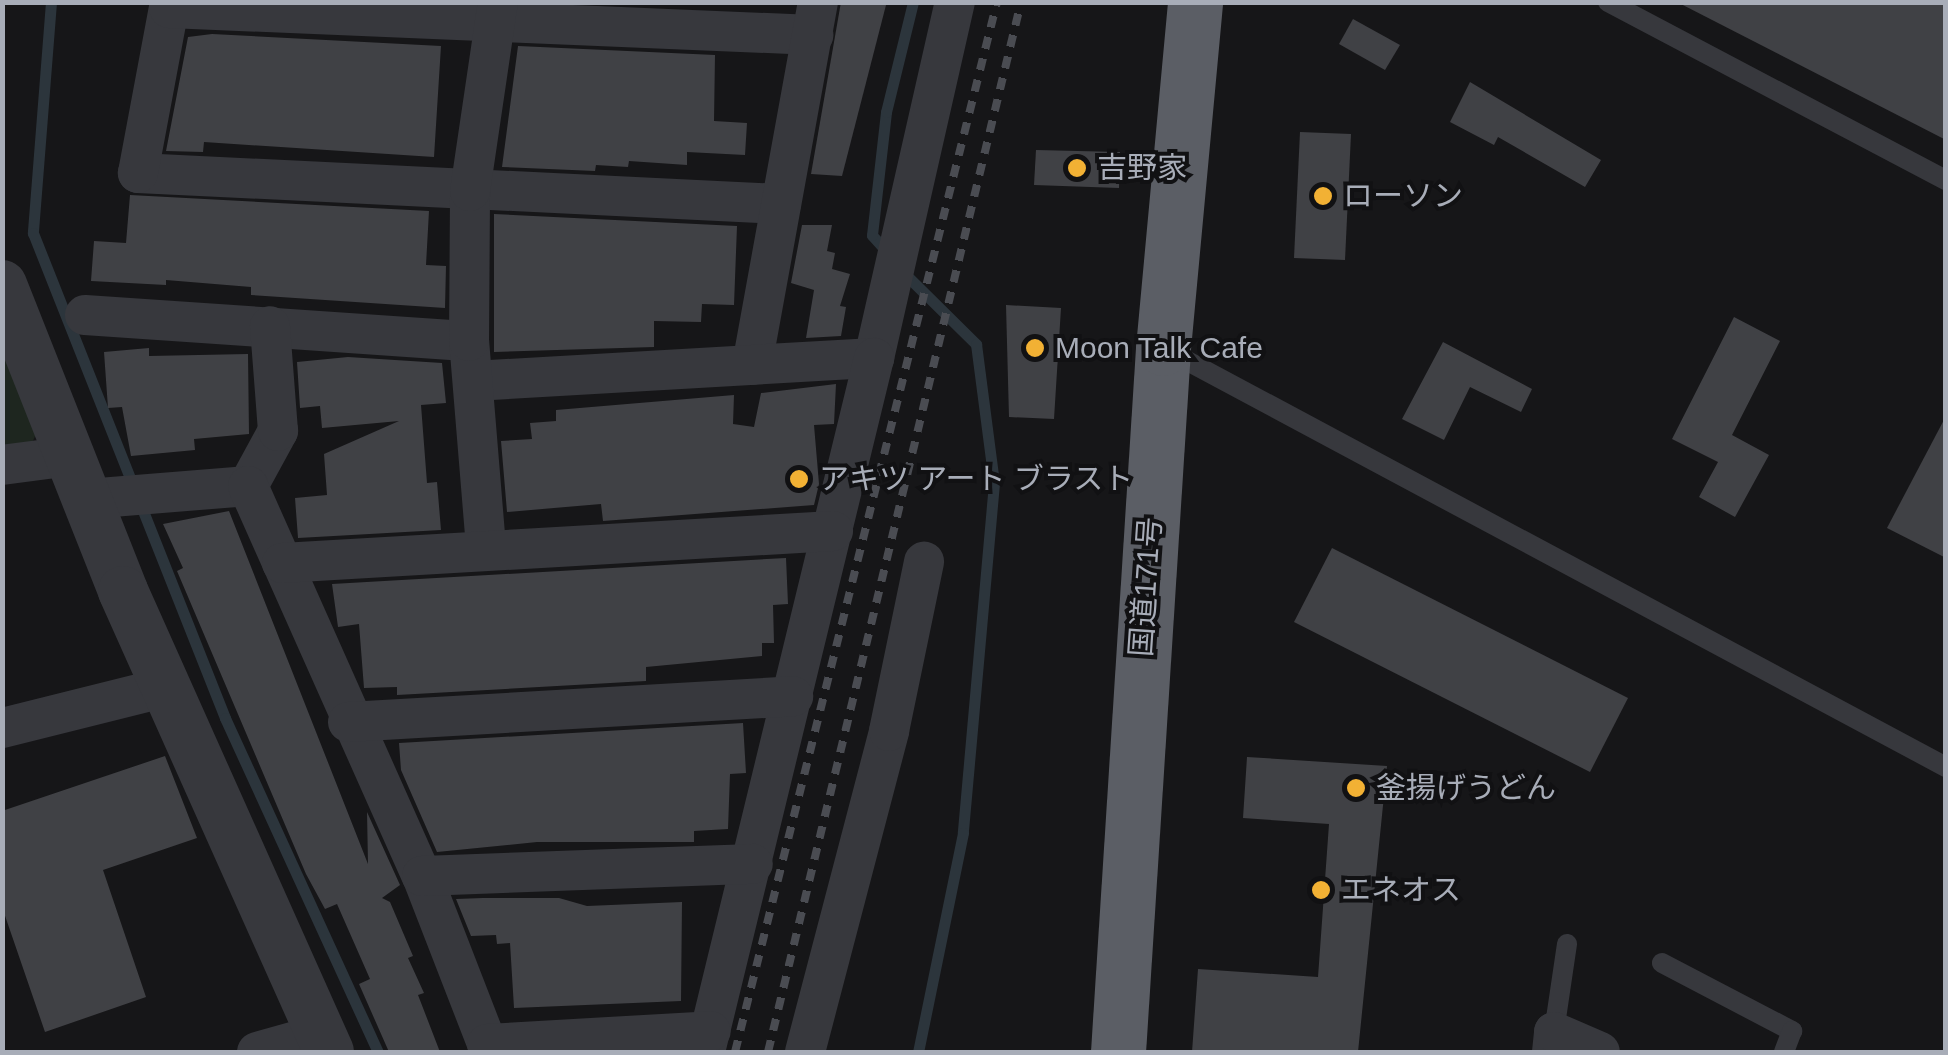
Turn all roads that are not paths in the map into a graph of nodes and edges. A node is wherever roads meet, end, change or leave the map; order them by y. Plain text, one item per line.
1 (955, 2) edge
2 (1195, 2) edge
3 (1608, 2) edge
4 (170, 5) edge
5 (496, 12) edge
6 (816, 19) edge
7 (1946, 180) edge
8 (470, 191) junction
9 (782, 204) junction
10 (2, 286) edge
11 (85, 315) dead end
12 (270, 326) junction
13 (469, 341) junction
14 (1163, 348) junction
15 (874, 358) junction
16 (752, 365) junction
17 (474, 381) junction
18 (2, 466) edge
19 (248, 486) junction
20 (106, 487) junction
21 (832, 531) junction
22 (486, 547) junction
23 (924, 562) dead end
24 (282, 563) junction
25 (166, 688) junction
26 (794, 696) junction
27 (348, 722) junction
28 (2, 728) edge
29 (1946, 766) edge
30 (753, 864) junction
31 (422, 876) junction
32 (1567, 944) dead end
33 (1662, 964) dead end
34 (708, 1042) edge
35 (1554, 1042) edge
36 (325, 1043) edge
37 (258, 1052) edge
38 (804, 1052) edge
39 (1118, 1052) edge
40 (1600, 1052) edge
41 (1784, 1052) edge

1 - 15 street
2 - 14 highway, 国道171号
3 - 7 lane
4 - 5 street
4 - 8 street
5 - 6 street
5 - 8 street
6 - 9 street
8 - 9 street
8 - 13 street
9 - 16 street
10 - 20 street
11 - 12 street
12 - 13 street
12 - 19 street
13 - 17 street
14 - 29 lane
14 - 39 highway, 国道171号
15 - 16 street
15 - 21 street
16 - 17 street
17 - 22 street
18 - 20 street
19 - 20 street
19 - 24 street
20 - 25 street
21 - 22 street
21 - 26 street
22 - 24 street
23 - 38 street
24 - 27 street
25 - 28 street
25 - 36 street
26 - 27 street
26 - 30 street
27 - 31 street
30 - 31 street
30 - 34 street
31 - 34 street
32 - 35 lane
33 - 41 lane
35 - 40 street
36 - 37 street

